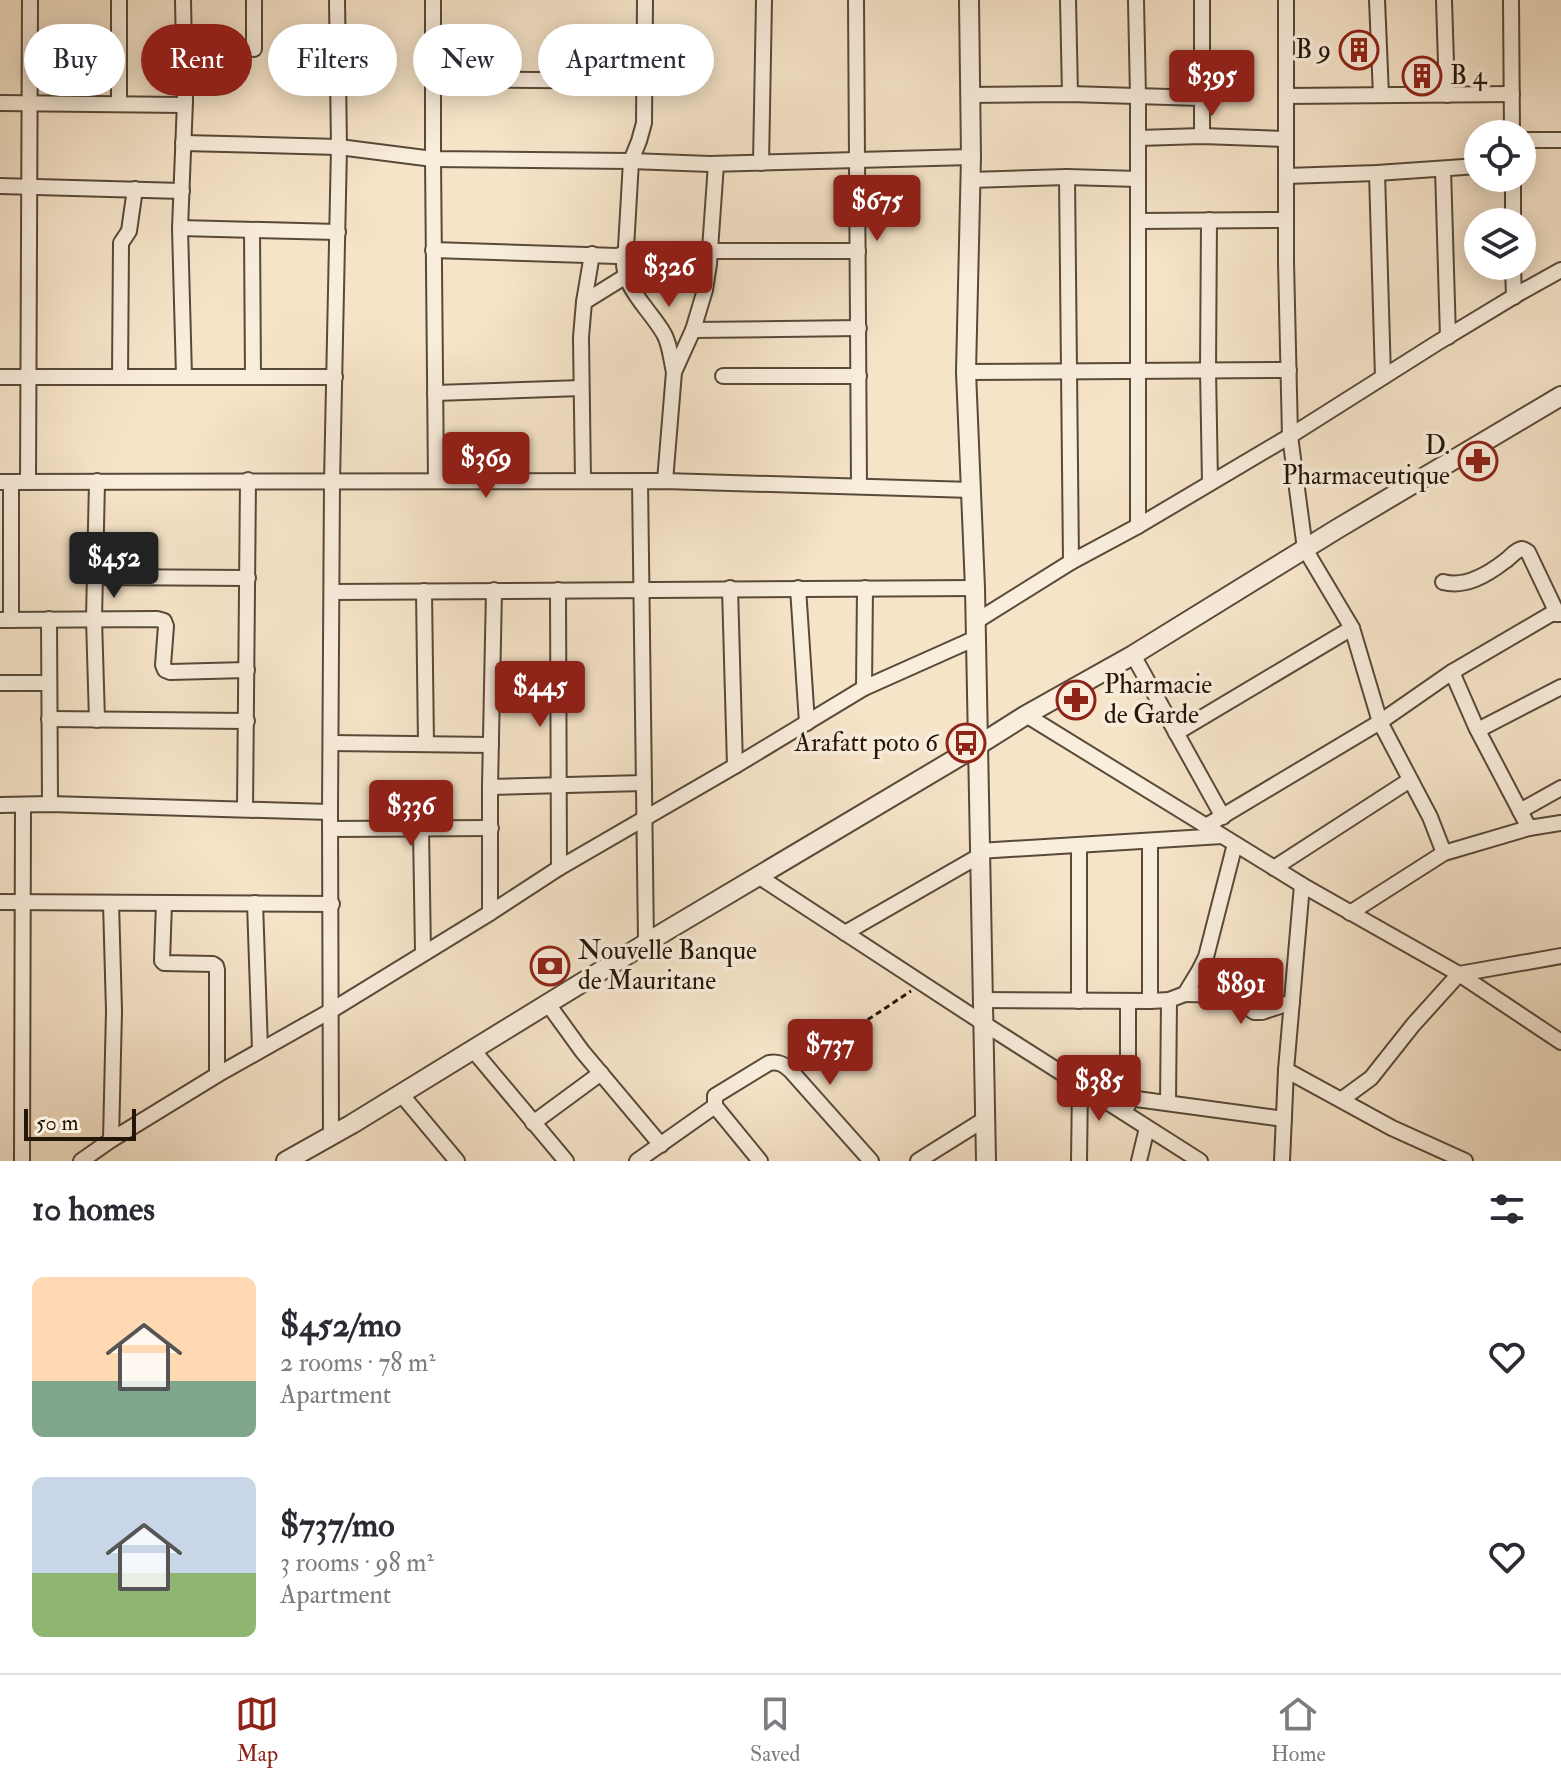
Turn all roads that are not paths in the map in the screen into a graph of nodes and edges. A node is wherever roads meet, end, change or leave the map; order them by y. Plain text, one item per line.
1 (30, 0) edge
2 (119, 0) edge
3 (183, 0) edge
4 (254, 0) edge
5 (337, 0) edge
6 (433, 0) edge
7 (645, 0) edge
8 (764, 0) edge
9 (856, 0) edge
10 (969, 0) edge
11 (1068, 0) edge
12 (1136, 0) edge
13 (1202, 0) edge
14 (1286, 0) edge
15 (1377, 0) edge
16 (1444, 0) edge
17 (1511, 0) edge
18 (433, 24) edge
19 (645, 24) edge
20 (254, 49) dead end
21 (1070, 94) junction
22 (1512, 94) junction
23 (969, 95) junction
24 (1381, 95) junction
25 (1447, 95) junction
26 (433, 96) edge
27 (644, 96) edge
28 (1138, 96) junction
29 (1286, 96) junction
30 (1202, 98) junction
31 (0, 103) edge
32 (29, 103) junction
33 (119, 104) junction
34 (184, 105) junction
35 (1512, 120) edge
36 (1202, 136) junction
37 (1138, 138) junction
38 (1286, 139) junction
39 (1536, 140) edge
40 (1561, 140) edge
41 (183, 143) junction
42 (339, 147) junction
43 (971, 157) junction
44 (433, 159) junction
45 (631, 161) junction
46 (857, 161) junction
47 (761, 163) junction
48 (716, 164) junction
49 (1464, 167) edge
50 (1443, 169) junction
51 (1377, 173) junction
52 (1286, 176) junction
53 (1067, 177) junction
54 (1138, 179) junction
55 (970, 180) junction
56 (0, 186) edge
57 (29, 186) junction
58 (135, 189) junction
59 (182, 191) junction
60 (1209, 220) junction
61 (1286, 220) junction
62 (1138, 221) junction
63 (180, 228) junction
64 (252, 230) junction
65 (338, 232) junction
66 (433, 250) junction
67 (710, 251) junction
68 (858, 251) junction
69 (592, 254) junction
70 (624, 254) junction
71 (1561, 270) edge
72 (626, 276) junction
73 (1513, 280) edge
74 (1514, 297) junction
75 (584, 302) junction
76 (859, 328) junction
77 (693, 330) junction
78 (1448, 337) junction
79 (1137, 370) junction
80 (1208, 370) junction
81 (1289, 370) junction
82 (1069, 371) junction
83 (674, 372) junction
84 (966, 372) junction
85 (184, 376) junction
86 (723, 376) dead end
87 (859, 376) junction
88 (0, 377) edge
89 (28, 377) junction
90 (120, 377) junction
91 (253, 377) junction
92 (335, 377) junction
93 (1383, 377) junction
94 (581, 388) junction
95 (435, 393) junction
96 (1561, 396) edge
97 (1290, 436) junction
98 (248, 480) junction
99 (97, 481) junction
100 (436, 481) junction
101 (583, 481) junction
102 (640, 481) junction
103 (665, 481) junction
104 (6, 482) edge
105 (28, 482) junction
106 (332, 482) junction
107 (1210, 483) junction
108 (859, 486) junction
109 (972, 490) junction
110 (1138, 526) junction
111 (1305, 549) junction
112 (1071, 562) junction
113 (95, 577) junction
114 (248, 578) junction
115 (1443, 582) dead end
116 (730, 588) junction
117 (798, 588) junction
118 (865, 588) junction
119 (975, 588) junction
120 (641, 589) junction
121 (494, 590) junction
122 (558, 590) junction
123 (424, 591) junction
124 (332, 592) junction
125 (1559, 613) edge
126 (49, 619) junction
127 (94, 619) junction
128 (5, 620) edge
129 (1352, 628) junction
130 (976, 630) junction
131 (1133, 655) junction
132 (247, 670) junction
133 (1452, 672) junction
134 (0, 683) edge
135 (49, 683) junction
136 (1561, 687) edge
137 (864, 688) junction
138 (1026, 715) junction
139 (49, 719) junction
140 (97, 720) junction
141 (247, 721) junction
142 (1380, 722) junction
143 (807, 723) junction
144 (1478, 730) junction
145 (1176, 733) junction
146 (331, 743) junction
147 (426, 744) junction
148 (491, 745) junction
149 (977, 746) junction
150 (735, 766) junction
151 (1410, 780) junction
152 (644, 783) junction
153 (559, 786) junction
154 (490, 787) junction
155 (1561, 788) edge
156 (50, 804) junction
157 (0, 805) edge
158 (23, 805) junction
159 (245, 809) junction
160 (1520, 811) junction
161 (330, 812) junction
162 (1223, 817) junction
163 (645, 819) junction
164 (1561, 823) edge
165 (1206, 826) junction
166 (491, 828) junction
167 (1529, 828) junction
168 (331, 829) junction
169 (421, 829) junction
170 (1228, 840) junction
171 (1150, 841) junction
172 (1079, 845) junction
173 (1444, 853) junction
174 (979, 854) junction
175 (559, 868) junction
176 (1274, 868) junction
177 (758, 876) junction
178 (1302, 885) junction
179 (0, 902) edge
180 (23, 903) junction
181 (111, 903) junction
182 (164, 903) junction
183 (255, 903) junction
184 (332, 904) junction
185 (490, 913) junction
186 (1350, 913) junction
187 (845, 933) junction
188 (646, 942) junction
189 (423, 953) junction
190 (1561, 956) edge
191 (1459, 974) junction
192 (1185, 994) junction
193 (982, 1000) junction
194 (1169, 1000) junction
195 (1079, 1001) junction
196 (1128, 1001) junction
197 (1150, 1001) junction
198 (1292, 1002) junction
199 (548, 1004) junction
200 (332, 1010) junction
201 (983, 1023) junction
202 (1561, 1042) edge
203 (260, 1049) junction
204 (473, 1050) junction
205 (1286, 1070) junction
206 (601, 1073) junction
207 (217, 1075) junction
208 (1080, 1085) junction
209 (401, 1094) junction
210 (1129, 1098) junction
211 (1341, 1100) junction
212 (1168, 1103) junction
213 (715, 1106) junction
214 (1127, 1115) junction
215 (985, 1119) junction
216 (1284, 1119) junction
217 (533, 1123) junction
218 (1147, 1128) junction
219 (331, 1136) junction
220 (111, 1140) junction
221 (661, 1145) junction
222 (757, 1160) edge
223 (22, 1161) edge
224 (81, 1161) edge
225 (286, 1161) edge
226 (457, 1161) edge
227 (566, 1161) edge
228 (637, 1161) edge
229 (871, 1161) edge
230 (918, 1161) edge
231 (986, 1161) edge
232 (1079, 1161) edge
233 (1139, 1161) edge
234 (1200, 1161) edge
235 (1282, 1161) edge
236 (1465, 1161) edge

1 - 32 street
2 - 33 street
3 - 34 street
4 - 20 street
5 - 42 street
6 - 18 street
7 - 19 street
8 - 47 street
9 - 46 street
10 - 23 street
11 - 21 street
12 - 28 street
13 - 30 street
14 - 29 street
15 - 24 street
16 - 25 street
17 - 22 street
21 - 23 street
21 - 28 street
22 - 25 street
22 - 35 street
23 - 43 street
24 - 25 street
24 - 29 street
26 - 44 street
27 - 45 street
28 - 30 street
28 - 37 street
29 - 38 street
30 - 36 street
31 - 32 street
32 - 33 street
32 - 57 street
33 - 34 street
34 - 41 street
36 - 37 street
36 - 38 street
37 - 54 street
38 - 52 street
39 - 40 street
41 - 42 street
41 - 59 street
42 - 44 street
42 - 65 street
43 - 46 street
43 - 55 street
44 - 45 street
44 - 66 street
45 - 48 street
45 - 70 street
46 - 47 street
46 - 68 street
47 - 48 street
48 - 67 street
49 - 50 street
50 - 51 street
50 - 78 street
51 - 52 street
51 - 93 street
52 - 61 street
53 - 54 street
53 - 55 street
53 - 82 street
54 - 62 street
55 - 84 street
56 - 57 street
57 - 58 street
57 - 89 street
58 - 59 street
58 - 90 street
59 - 63 street
60 - 61 street
60 - 62 street
60 - 80 street
61 - 81 street
62 - 79 street
63 - 64 street
63 - 85 street
64 - 65 street
64 - 91 street
65 - 92 street
66 - 69 street
66 - 95 street
67 - 68 street
67 - 77 street
68 - 76 street
69 - 70 street
69 - 75 street
70 - 72 street
71 - 74 street
72 - 75 street
72 - 83 street
73 - 74 street
74 - 78 street
75 - 94 street
76 - 77 street
76 - 87 street
77 - 83 street
78 - 93 street
79 - 80 street
79 - 82 street
79 - 110 street
80 - 81 street
80 - 107 street
81 - 97 street
82 - 84 street
82 - 112 street
83 - 103 street
84 - 109 street
85 - 90 street
85 - 91 street
86 - 87 street
87 - 108 street
88 - 89 street
89 - 90 street
89 - 105 street
91 - 92 street
92 - 106 street
93 - 97 street
94 - 95 street
94 - 101 street
95 - 100 street
96 - 111 street
97 - 107 street
97 - 111 street
98 - 99 street
98 - 106 street
98 - 114 street
99 - 105 street
99 - 113 street
100 - 101 street
100 - 106 street
101 - 102 street
102 - 103 street
102 - 120 street
103 - 108 street
104 - 105 street
104 - 128 street
106 - 124 street
107 - 110 street
108 - 109 street
109 - 119 street
110 - 112 street
111 - 129 street
111 - 131 street
112 - 130 street
113 - 114 street
113 - 127 street
114 - 132 street
115 - 125 street
116 - 117 street
116 - 120 street
116 - 150 street
117 - 118 street
117 - 143 street
118 - 119 street
118 - 137 street
119 - 130 street
120 - 122 street
120 - 152 street
121 - 122 street
121 - 123 street
121 - 148 street
122 - 153 street
123 - 124 street
123 - 147 street
124 - 146 street
125 - 133 street
126 - 127 street
126 - 128 street
126 - 135 street
127 - 132 street
127 - 140 street
129 - 142 street
129 - 145 street
130 - 137 street
130 - 149 street
131 - 138 street
131 - 145 street
132 - 141 street
133 - 142 street
133 - 144 street
134 - 135 street
135 - 139 street
136 - 144 street
137 - 143 street
138 - 149 street
138 - 165 street
139 - 140 street
139 - 156 street
140 - 141 street
141 - 159 street
142 - 151 street
142 - 162 street
143 - 150 street
144 - 160 street
145 - 162 street
146 - 147 street
146 - 161 street
147 - 148 street
148 - 154 street
149 - 174 street
149 - 177 street
150 - 163 street
151 - 173 street
151 - 176 street
152 - 153 street
152 - 163 street
153 - 154 street
153 - 175 street
154 - 166 street
155 - 160 street
156 - 158 street
156 - 159 street
157 - 158 street
158 - 180 street
159 - 161 street
160 - 167 street
161 - 168 street
162 - 165 street
163 - 175 street
163 - 188 street
164 - 167 street
165 - 170 street
166 - 169 street
166 - 185 street
167 - 173 street
168 - 169 street
168 - 184 street
169 - 189 street
170 - 171 street
170 - 176 street
170 - 192 street
171 - 172 street
171 - 197 street
172 - 174 street
172 - 195 street
173 - 186 street
174 - 187 street
174 - 193 street
175 - 185 street
176 - 178 street
177 - 187 street
177 - 188 street
178 - 186 street
178 - 198 street
179 - 180 street
180 - 181 street
180 - 223 street
181 - 182 street
181 - 220 street
182 - 183 street
182 - 207 street
183 - 184 street
183 - 203 street
184 - 200 street
185 - 189 street
186 - 191 street
187 - 201 street
188 - 199 street
189 - 200 street
190 - 191 street
191 - 202 street
191 - 211 street
192 - 194 street
192 - 198 street
193 - 195 street
193 - 201 street
194 - 197 street
194 - 212 street
195 - 196 street
196 - 197 street
196 - 210 street
198 - 205 street
199 - 204 street
199 - 206 street
200 - 203 street
200 - 219 street
201 - 208 street
201 - 215 street
203 - 207 street
204 - 209 street
204 - 217 street
205 - 211 street
205 - 216 street
206 - 217 street
206 - 221 street
207 - 220 street
208 - 214 street
208 - 232 street
209 - 219 street
209 - 226 street
210 - 212 street
210 - 214 street
211 - 236 street
212 - 216 street
213 - 221 street
213 - 222 street
213 - 229 street
214 - 218 street
215 - 230 street
215 - 231 street
216 - 235 street
217 - 227 street
218 - 233 street
218 - 234 street
219 - 225 street
220 - 224 street
221 - 228 street

